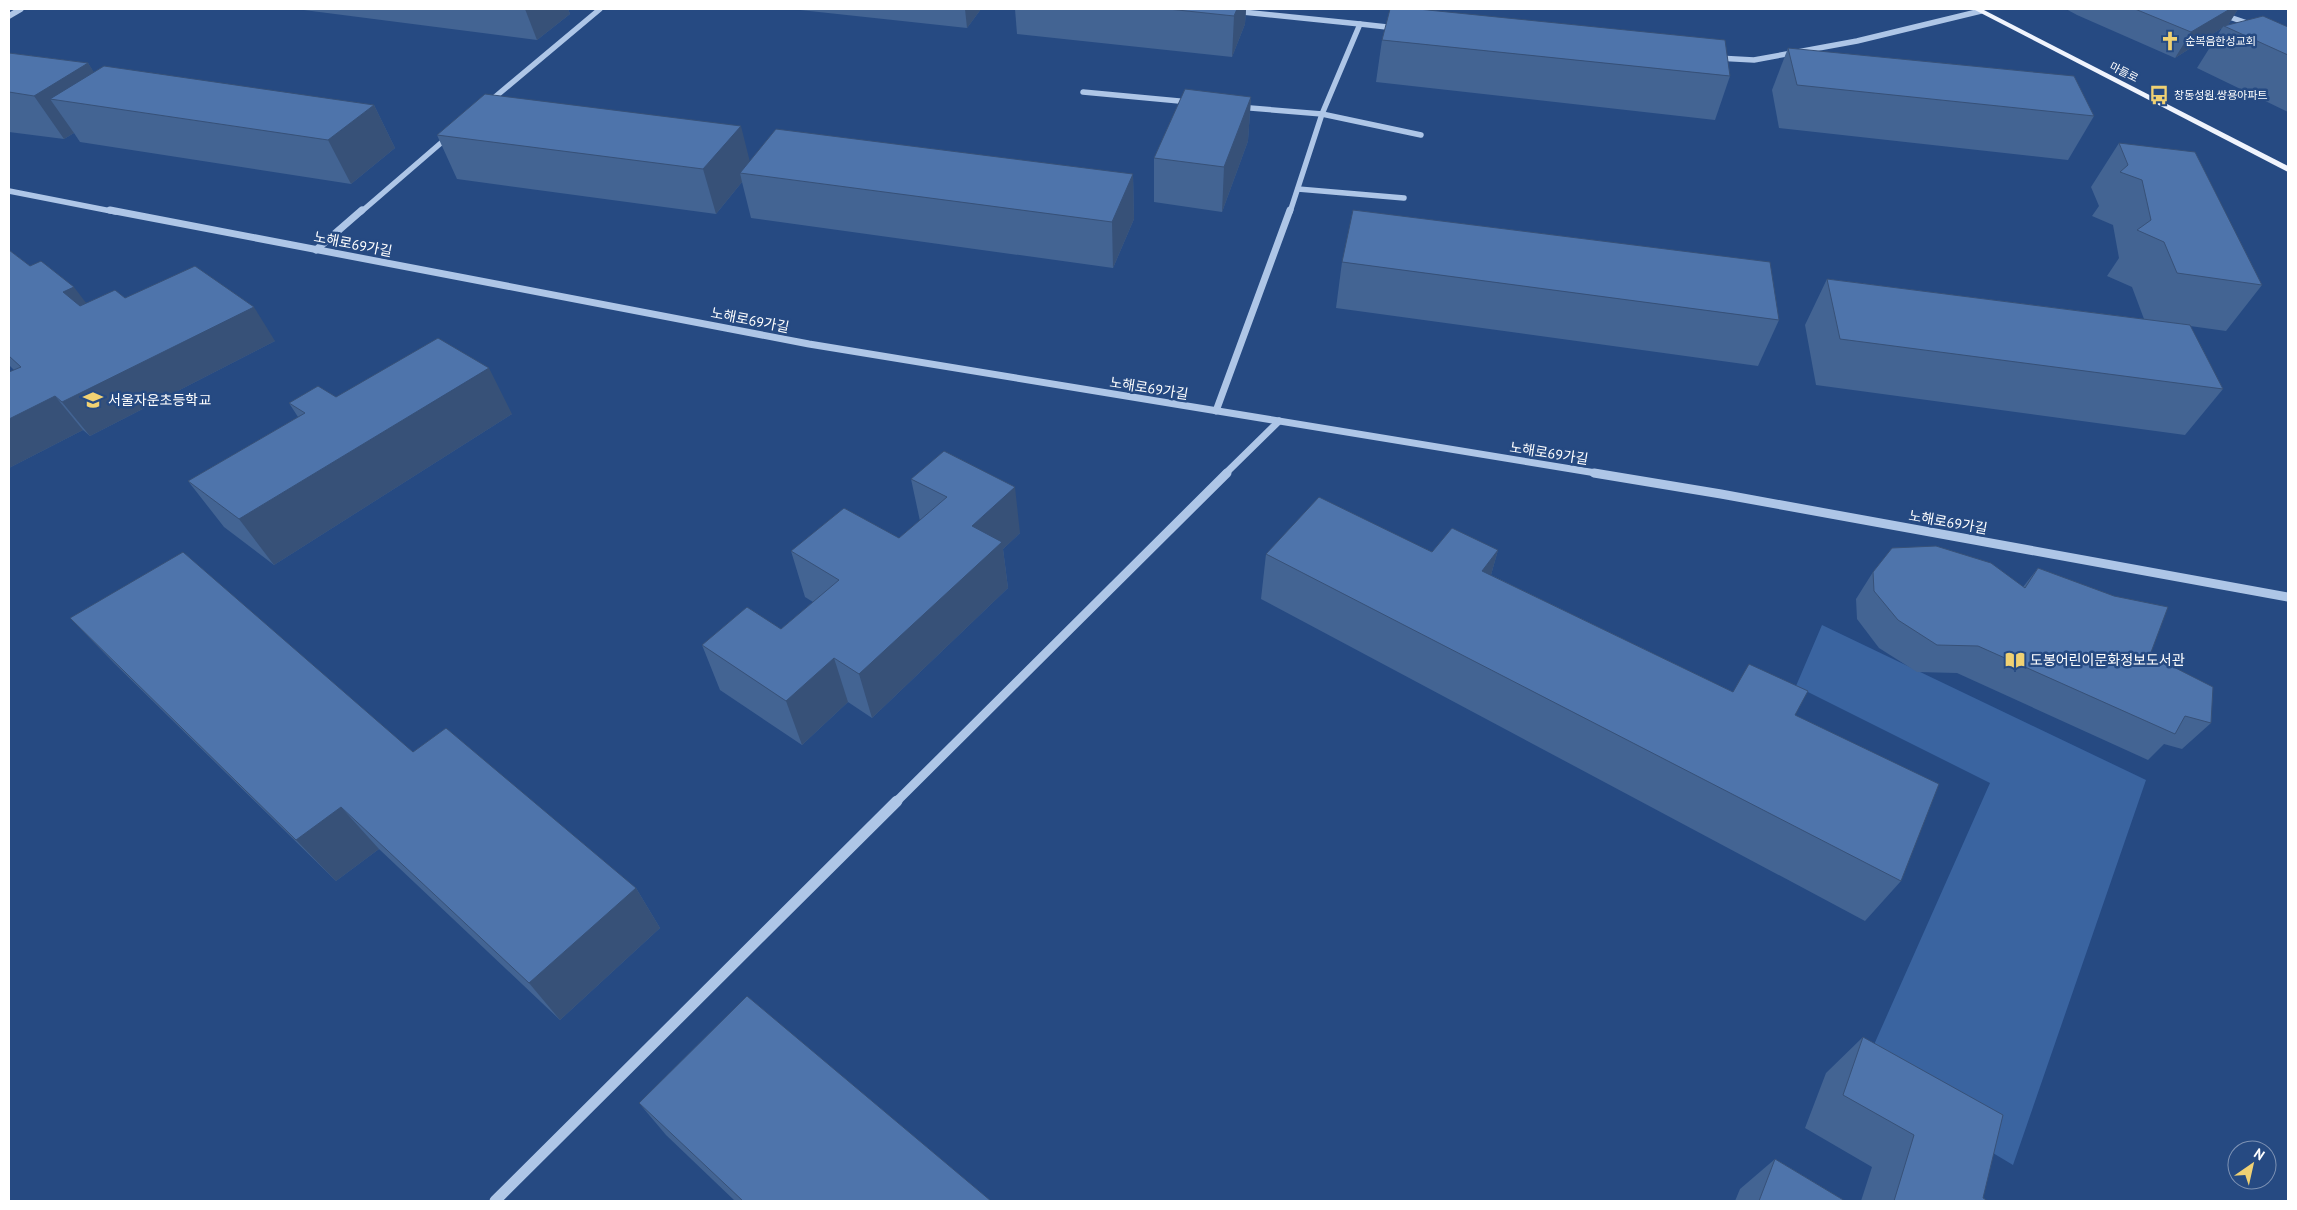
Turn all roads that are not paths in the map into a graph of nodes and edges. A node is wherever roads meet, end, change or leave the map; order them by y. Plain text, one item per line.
1 (21, 9) edge
2 (600, 9) edge
3 (1213, 9) edge
4 (2206, 9) edge
5 (1979, 10) edge
6 (9, 16) edge
7 (1360, 24) junction
8 (2261, 28) edge
9 (1407, 30) edge
10 (1706, 57) edge
11 (1083, 92) dead end
12 (1193, 102) edge
13 (1232, 106) edge
14 (482, 108) edge
15 (1322, 114) junction
16 (452, 134) edge
17 (1421, 135) dead end
18 (2288, 169) edge
19 (1298, 189) junction
20 (9, 191) edge
21 (1404, 198) dead end
22 (316, 250) junction
23 (1216, 411) junction
24 (1279, 422) junction
25 (2288, 597) edge
26 (496, 1201) edge

1 - 6 street
2 - 14 street
3 - 7 street
4 - 8 street
5 - 10 street
5 - 18 main road, 마들로
7 - 9 street
7 - 15 street
11 - 12 street
13 - 15 street
15 - 17 street
15 - 19 street
16 - 22 street
19 - 21 lane
19 - 23 street
20 - 22 street, 노해로69가길
22 - 23 street, 노해로69가길
23 - 24 street, 노해로69가길
24 - 25 street, 노해로69가길
24 - 26 street

